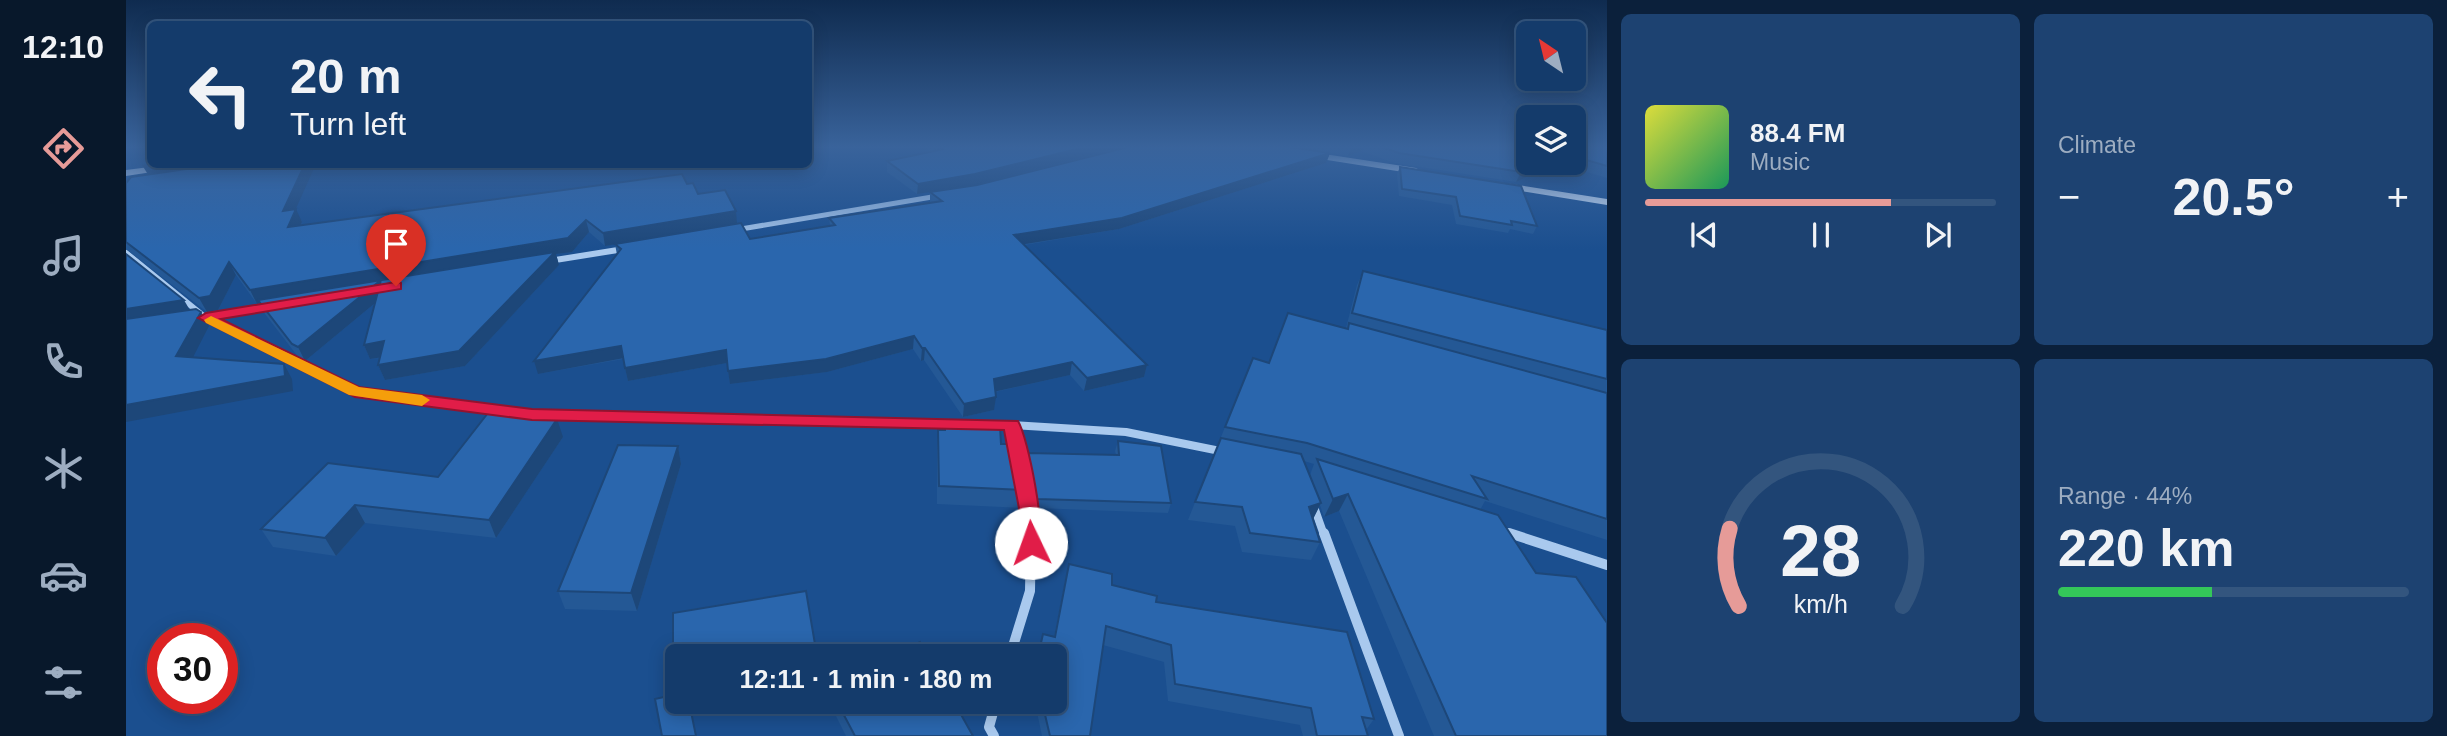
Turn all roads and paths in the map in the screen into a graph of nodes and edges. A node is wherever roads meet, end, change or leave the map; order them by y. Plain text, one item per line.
1 (164, 180) edge
2 (126, 185) edge
3 (1499, 185) edge
4 (948, 194) edge
5 (1607, 202) edge
6 (721, 232) edge
7 (628, 248) edge
8 (126, 253) edge
9 (546, 261) edge
10 (274, 306) edge
11 (206, 318) junction
12 (192, 320) edge
13 (1012, 425) junction
14 (1232, 453) edge
15 (1308, 492) edge
16 (1498, 530) edge
17 (1607, 565) edge
18 (1014, 644) edge
19 (993, 714) edge
20 (994, 736) edge
21 (1399, 736) edge

1 - 2 street
3 - 5 street
4 - 6 street
7 - 9 street
8 - 11 street
10 - 11 street
11 - 12 street
11 - 13 street
13 - 14 street
13 - 18 street
15 - 21 street
16 - 17 street
19 - 20 street

